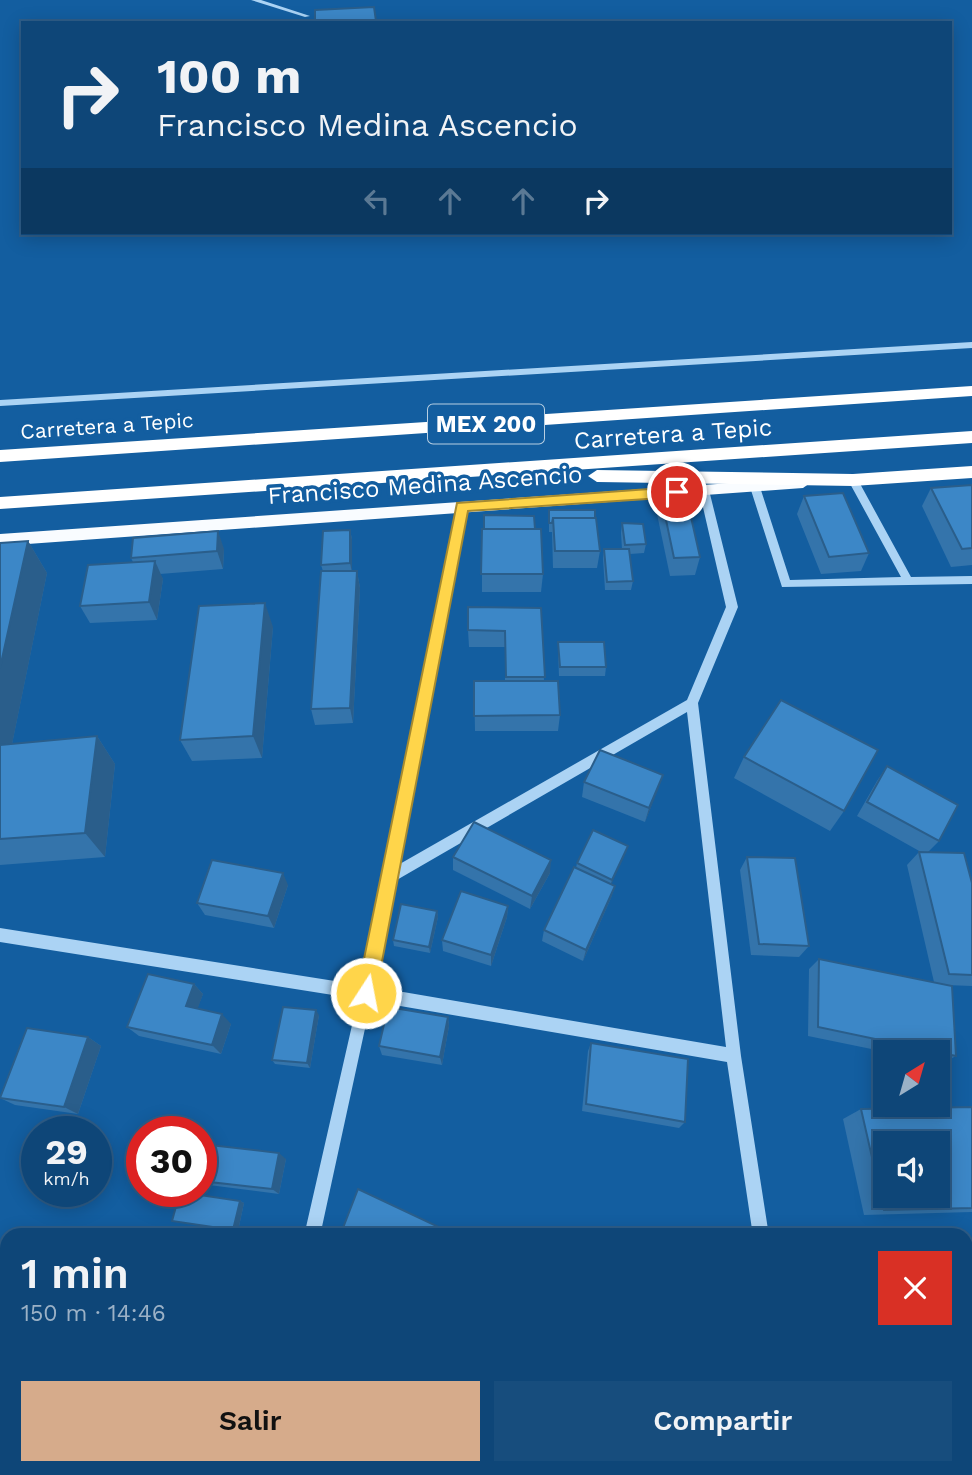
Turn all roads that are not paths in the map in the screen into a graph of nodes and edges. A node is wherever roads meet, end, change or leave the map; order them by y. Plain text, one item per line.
1 (254, 0) edge
2 (307, 16) dead end
3 (972, 345) edge
4 (972, 391) edge
5 (0, 403) edge
6 (972, 437) edge
7 (211, 442) junction
8 (0, 448) edge
9 (0, 456) edge
10 (972, 472) edge
11 (451, 473) junction
12 (853, 480) junction
13 (755, 486) junction
14 (704, 490) junction
15 (0, 503) edge
16 (462, 507) junction
17 (0, 540) edge
18 (972, 580) edge
19 (908, 581) junction
20 (692, 703) junction
21 (389, 877) junction
22 (0, 935) edge
23 (366, 993) junction
24 (734, 1056) junction
25 (314, 1228) edge
26 (760, 1228) edge

1 - 2 street
3 - 5 street
4 - 7 highway, Carretera a Tepic / MEX 200
6 - 11 highway, Carretera a Tepic / MEX 200
7 - 8 highway
7 - 9 highway, Carretera a Tepic / MEX 200
10 - 12 highway, Francisco Medina Ascencio
11 - 12 highway, Francisco Medina Ascencio
11 - 15 highway, Carretera a Tepic / MEX 200
12 - 13 main road, Francisco Medina Ascencio
12 - 19 street
13 - 14 main road, Francisco Medina Ascencio
13 - 19 lane
14 - 16 main road, Francisco Medina Ascencio
14 - 20 street
16 - 17 main road, Francisco Medina Ascencio
16 - 21 street
18 - 19 lane
20 - 21 street
20 - 24 street
21 - 23 street
22 - 23 street
23 - 24 street
23 - 25 street
24 - 26 street

